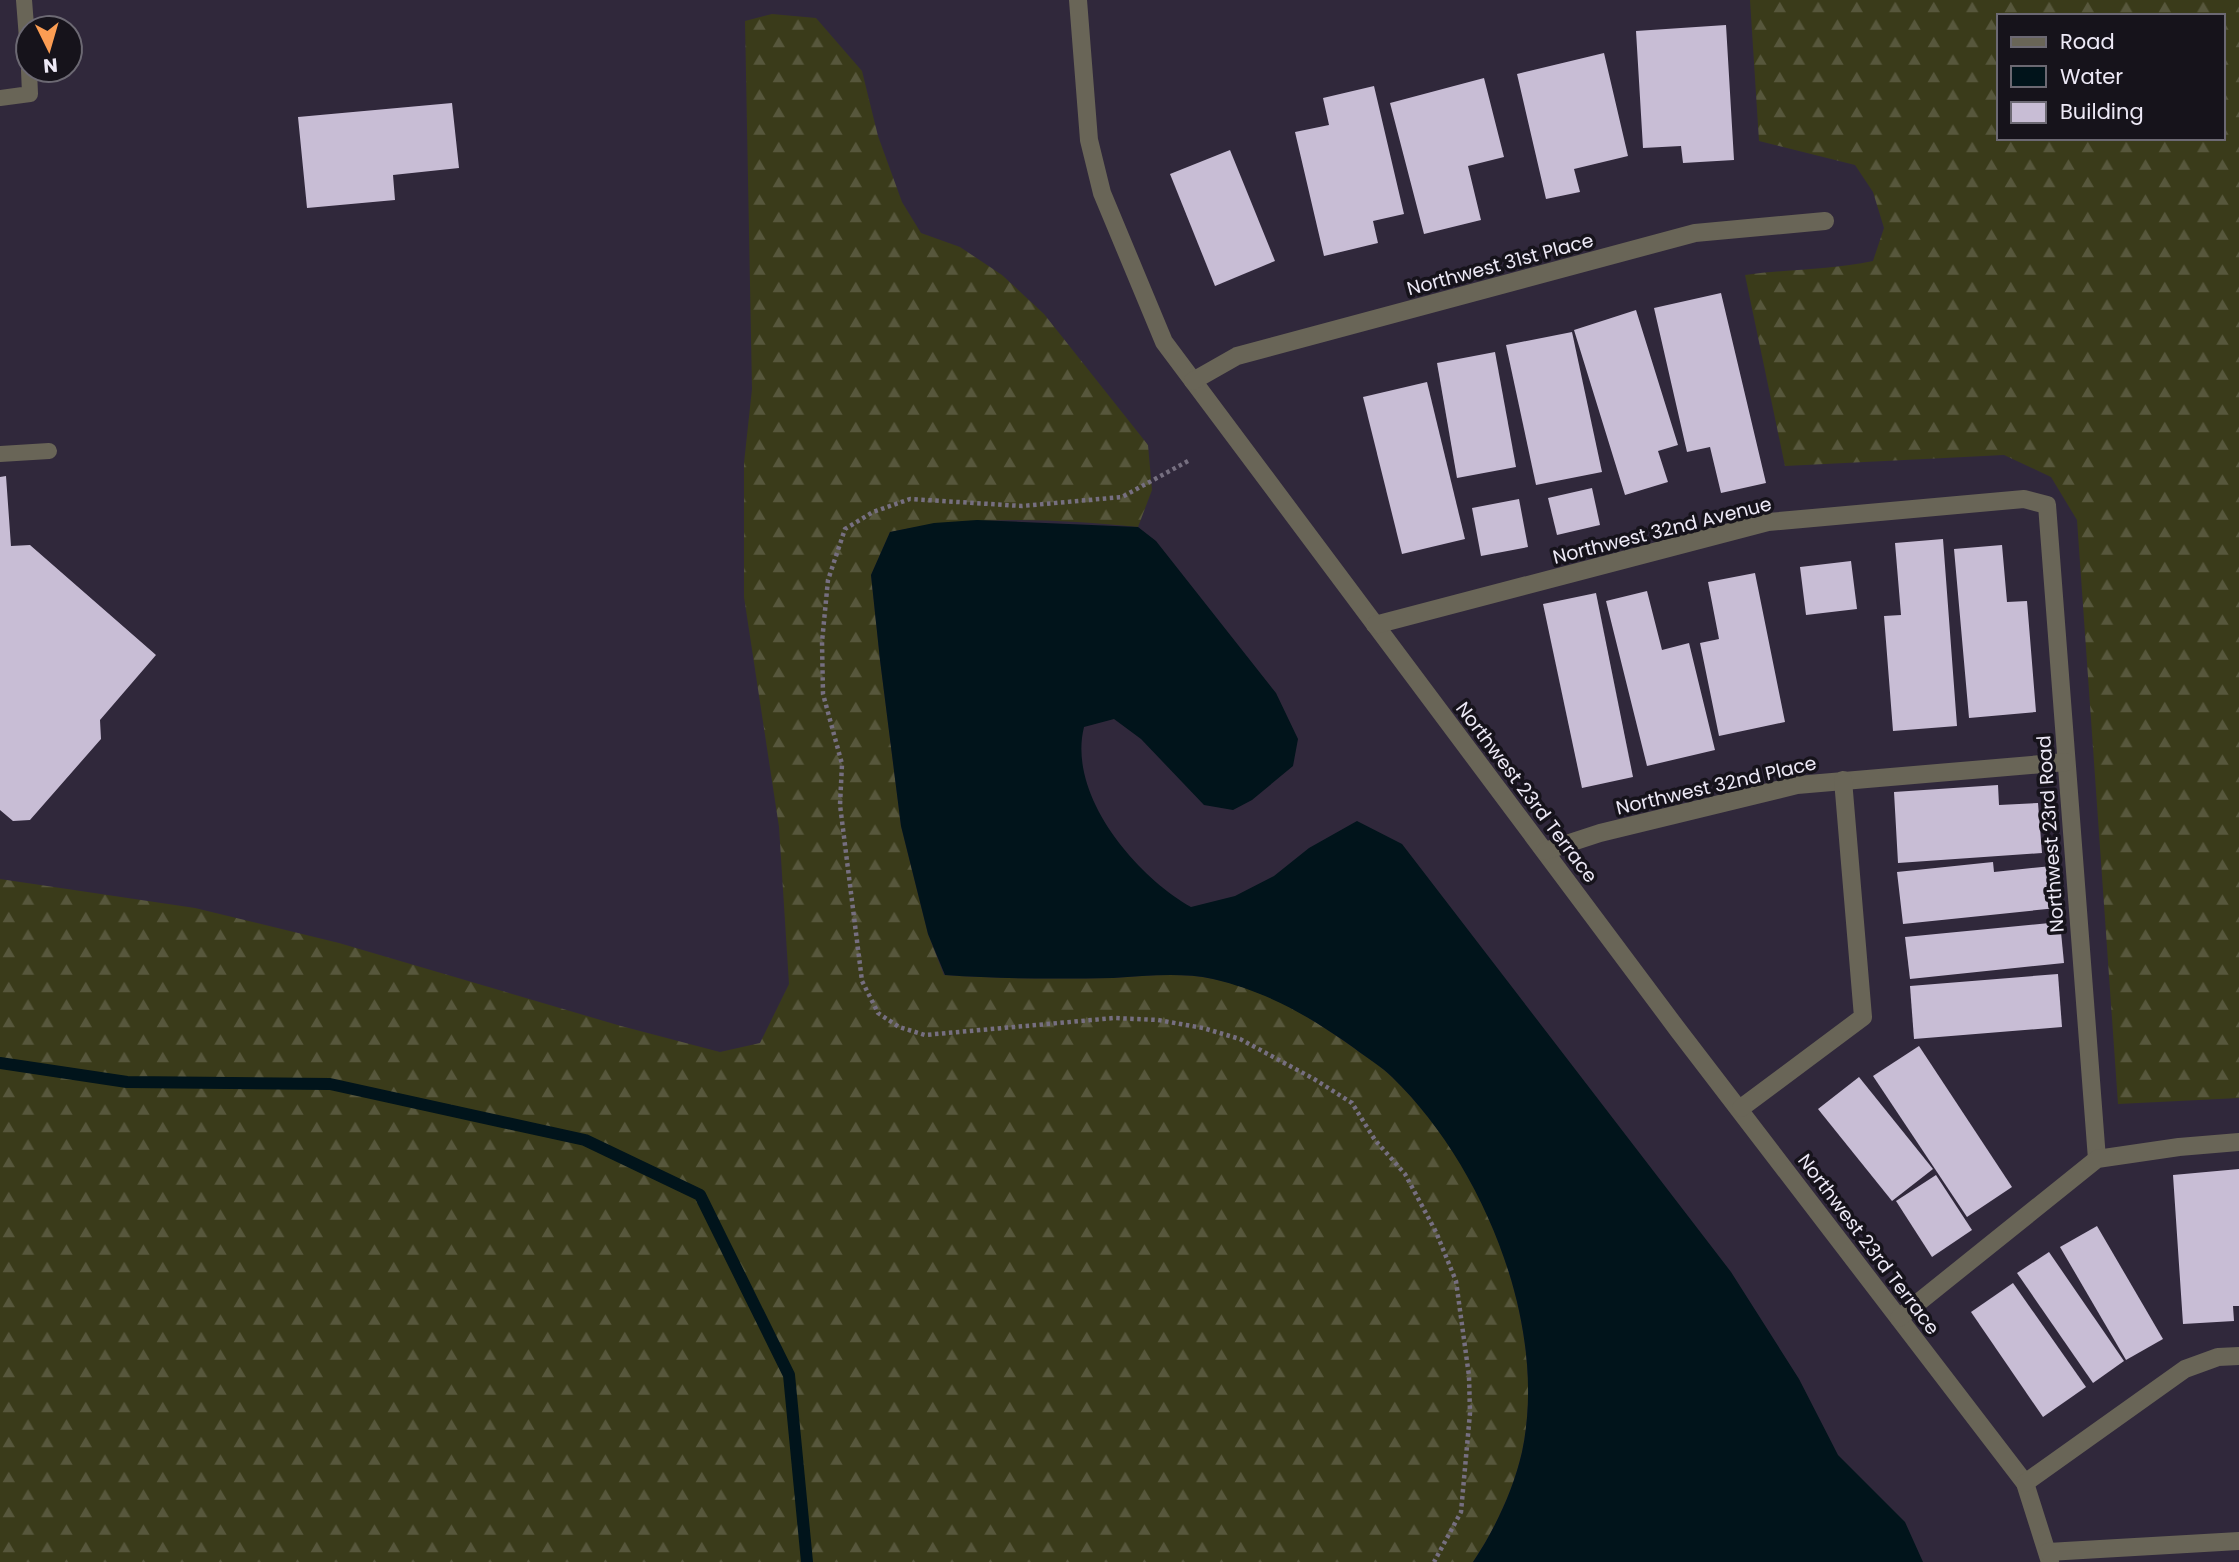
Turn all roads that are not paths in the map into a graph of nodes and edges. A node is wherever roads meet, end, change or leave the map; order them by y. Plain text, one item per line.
1 (1078, 0) edge
2 (30, 84) edge
3 (0, 99) edge
4 (1825, 221) dead end
5 (1194, 381) junction
6 (49, 451) dead end
7 (0, 454) edge
8 (2047, 505) joint
9 (1375, 625) junction
10 (2066, 762) junction
11 (1843, 780) junction
12 (1545, 851) junction
13 (1741, 1108) junction
14 (2239, 1142) edge
15 (2097, 1159) junction
16 (1899, 1318) junction
17 (2239, 1356) edge
18 (2025, 1483) junction
19 (2239, 1541) edge
20 (2049, 1557) edge

1 - 5 street, Northwest 23rd Terrace
2 - 3 lane
4 - 5 street, Northwest 31st Place
5 - 9 street, Northwest 23rd Terrace
6 - 7 lane
8 - 9 street, Northwest 32nd Avenue
8 - 10 street, Northwest 23rd Road
9 - 12 street, Northwest 23rd Terrace
10 - 11 street, Northwest 32nd Place
10 - 15 street, Northwest 23rd Road
11 - 12 street, Northwest 32nd Place
11 - 13 street
12 - 13 street, Northwest 23rd Terrace
13 - 16 street, Northwest 23rd Terrace
14 - 15 street
15 - 16 street
16 - 18 street, Northwest 23rd Terrace
17 - 18 street
18 - 20 street, Northwest 23rd Terrace
19 - 20 street

